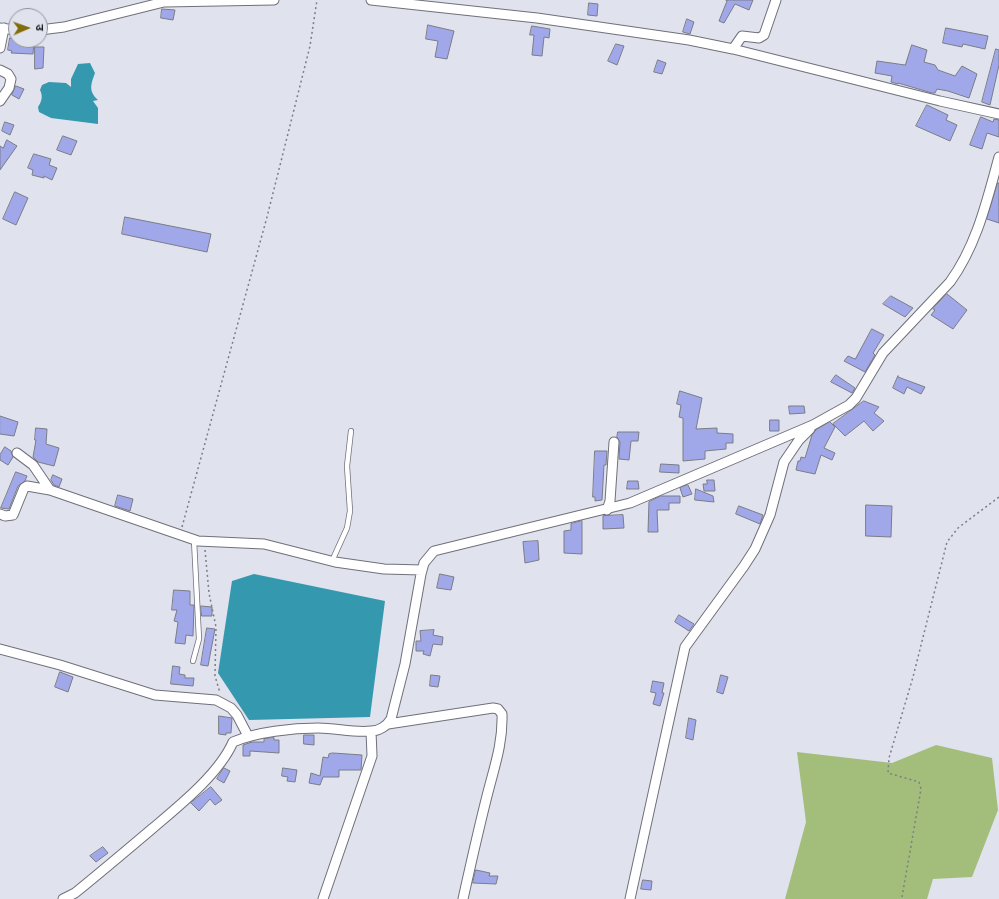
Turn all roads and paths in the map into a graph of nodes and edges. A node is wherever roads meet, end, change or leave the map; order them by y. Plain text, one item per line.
1 (274, 0) edge
2 (317, 0) edge
3 (371, 0) edge
4 (776, 0) edge
5 (162, 1) edge
6 (2, 28) edge
7 (48, 29) edge
8 (0, 48) edge
9 (733, 48) junction
10 (0, 70) edge
11 (0, 101) edge
12 (999, 114) edge
13 (999, 157) edge
14 (813, 425) junction
15 (351, 431) dead end
16 (614, 442) dead end
17 (17, 453) dead end
18 (50, 490) junction
19 (999, 498) edge
20 (606, 510) junction
21 (0, 514) edge
22 (180, 535) junction
23 (194, 540) junction
24 (204, 542) junction
25 (332, 561) junction
26 (422, 570) junction
27 (0, 649) edge
28 (193, 662) dead end
29 (223, 703) junction
30 (388, 724) junction
31 (371, 731) junction
32 (248, 736) junction
33 (902, 897) dead end
34 (64, 899) edge
35 (323, 899) edge
36 (463, 899) edge
37 (630, 899) edge

1 - 5 street
2 - 22 path
3 - 9 street
4 - 9 street
5 - 7 street
6 - 8 street
9 - 12 street
10 - 11 street
13 - 14 street
14 - 20 street
14 - 37 street
15 - 25 lane
16 - 20 street
17 - 18 street
18 - 21 street
18 - 22 street
19 - 33 path
20 - 26 street
22 - 23 street
23 - 24 street
23 - 28 lane
24 - 25 street
24 - 29 path
25 - 26 street
26 - 30 street
27 - 29 street
29 - 32 street
30 - 31 street
30 - 36 street
31 - 32 street
31 - 35 street
32 - 34 street

